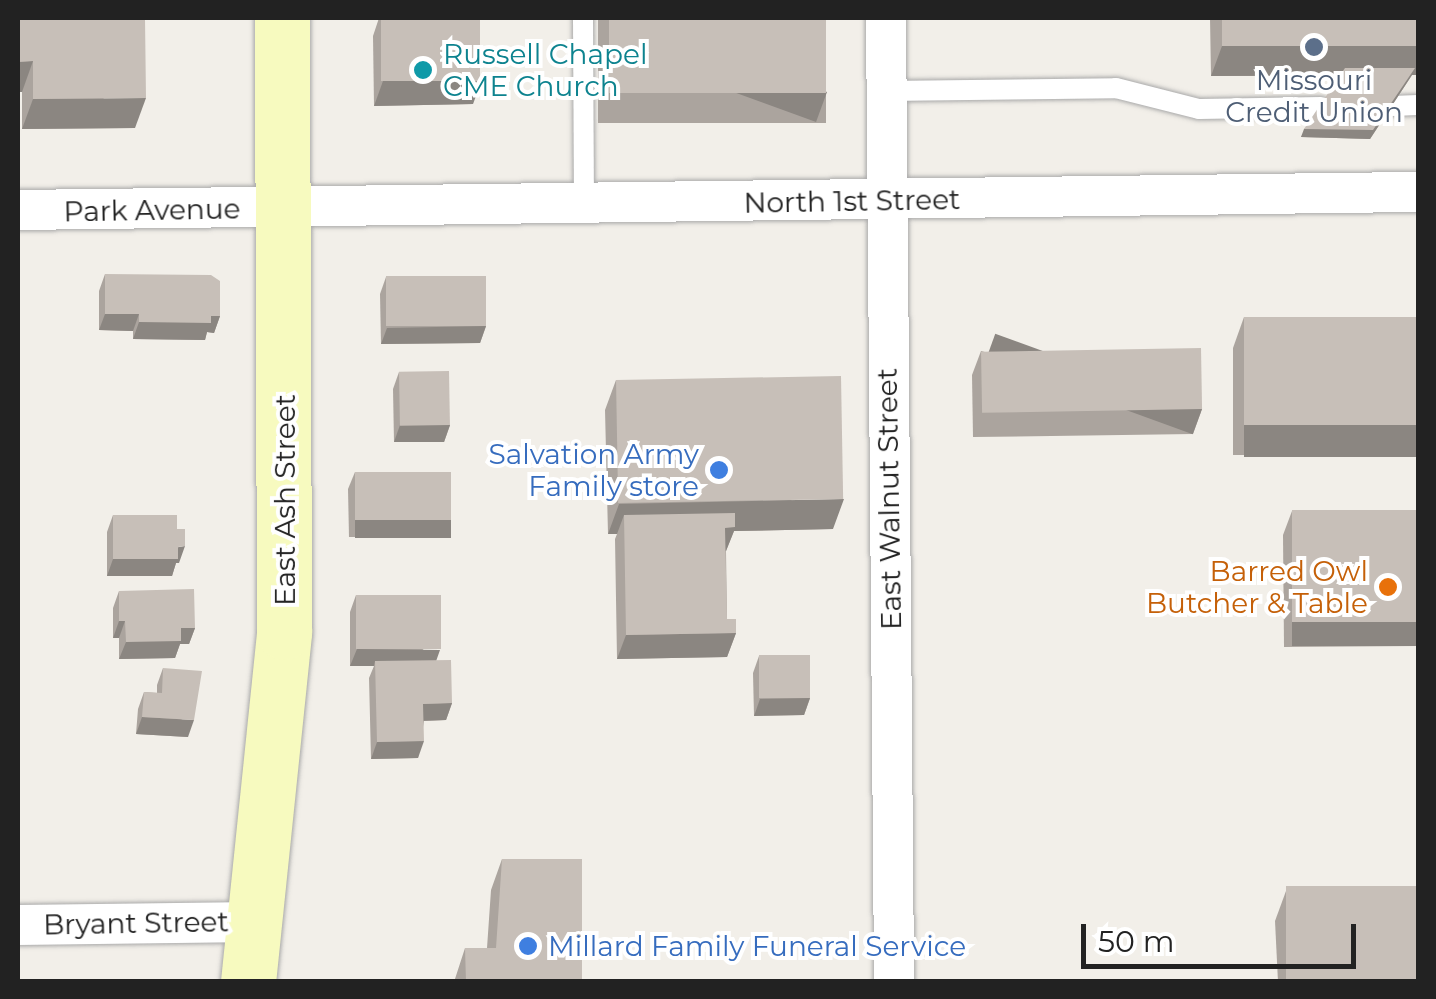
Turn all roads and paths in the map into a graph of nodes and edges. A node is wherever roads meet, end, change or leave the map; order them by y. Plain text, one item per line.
1 (282, 18) edge
2 (583, 18) edge
3 (886, 18) edge
4 (886, 91) junction
5 (1418, 105) edge
6 (1321, 106) edge
7 (1392, 106) edge
8 (1418, 192) edge
9 (886, 201) junction
10 (584, 204) junction
11 (286, 208) junction
12 (18, 210) edge
13 (255, 922) junction
14 (18, 925) edge
15 (248, 982) edge
16 (894, 982) edge

1 - 11 street, East Ash Street
2 - 10 lane
3 - 4 street, East Walnut Street
4 - 6 lane
4 - 9 street, East Walnut Street
5 - 7 lane
8 - 9 street, North 1st Street
9 - 10 street, North 1st Street
9 - 16 street, East Walnut Street
10 - 11 street, North 1st Street
11 - 12 street, Park Avenue
11 - 13 street, East Ash Street
13 - 14 street, Bryant Street
13 - 15 street, East Ash Street

